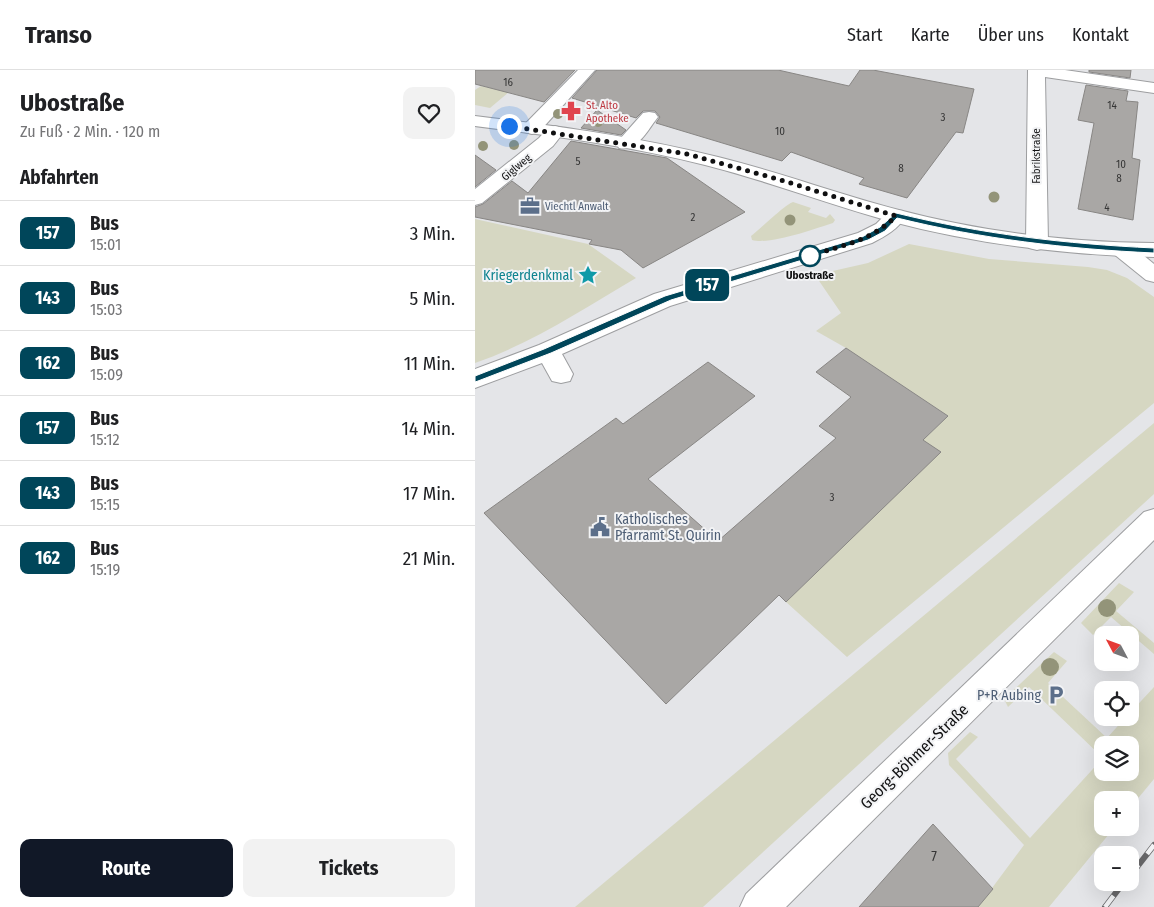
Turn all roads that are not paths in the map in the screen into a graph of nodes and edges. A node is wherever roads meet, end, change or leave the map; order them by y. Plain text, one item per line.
1 (587, 70) edge
2 (1036, 70) edge
3 (1154, 88) edge
4 (649, 117) dead end
5 (475, 121) edge
6 (532, 128) junction
7 (555, 132) junction
8 (625, 144) junction
9 (475, 199) edge
10 (896, 216) junction
11 (1037, 242) junction
12 (1123, 250) junction
13 (1154, 250) edge
14 (1154, 275) edge
15 (547, 351) junction
16 (561, 374) dead end
17 (475, 379) edge
18 (1154, 521) edge
19 (759, 907) edge

1 - 6 street
2 - 3 street
2 - 11 street, Fabrikstraße
4 - 8 street
5 - 6 street
6 - 7 street
7 - 8 street
7 - 9 street, Giglweg
8 - 10 street
10 - 11 street
10 - 15 street
11 - 12 street
12 - 13 street
12 - 14 street
15 - 16 street
15 - 17 street
18 - 19 street, Georg-Böhmer-Straße

